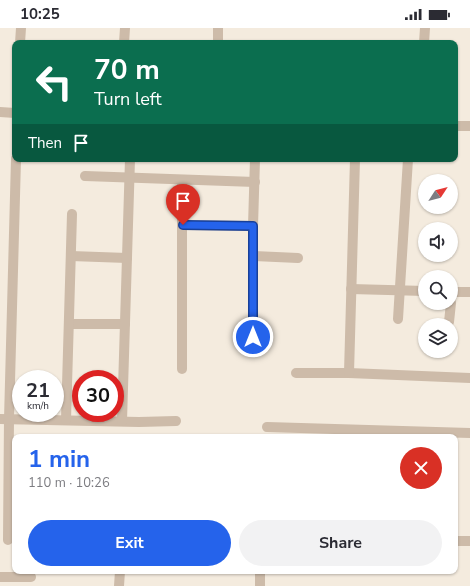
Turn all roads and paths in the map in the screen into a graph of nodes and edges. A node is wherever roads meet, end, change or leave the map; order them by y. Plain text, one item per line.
1 (21, 28) edge
2 (125, 28) edge
3 (218, 28) edge
4 (425, 28) edge
5 (20, 40) edge
6 (124, 40) edge
7 (218, 40) edge
8 (424, 40) edge
9 (0, 112) edge
10 (12, 113) edge
11 (458, 126) edge
12 (470, 126) edge
13 (16, 162) edge
14 (130, 162) edge
15 (255, 162) edge
16 (355, 162) edge
17 (408, 162) edge
18 (85, 176) dead end
19 (129, 178) junction
20 (182, 180) junction
21 (255, 182) junction
22 (72, 214) dead end
23 (183, 225) junction
24 (253, 226) junction
25 (71, 256) junction
26 (253, 256) junction
27 (127, 258) junction
28 (298, 258) dead end
29 (351, 289) junction
30 (400, 290) junction
31 (418, 291) edge
32 (458, 292) edge
33 (470, 292) edge
34 (398, 320) dead end
35 (69, 324) junction
36 (125, 324) junction
37 (253, 337) dead end
38 (182, 369) dead end
39 (124, 370) edge
40 (296, 373) dead end
41 (349, 373) junction
42 (470, 378) edge
43 (5, 419) edge
44 (66, 420) junction
45 (72, 420) edge
46 (124, 421) edge
47 (176, 421) dead end
48 (267, 427) dead end
49 (470, 433) edge
50 (8, 540) edge
51 (458, 541) edge
52 (470, 541) edge
53 (120, 574) edge
54 (260, 574) edge
55 (0, 577) edge
56 (31, 577) dead end
57 (119, 586) edge
58 (260, 586) edge

1 - 5 street
2 - 6 street
3 - 7 street
4 - 8 street
9 - 10 street
11 - 12 street
13 - 43 street
14 - 19 street
15 - 21 street
16 - 29 street
17 - 30 street
18 - 19 street
19 - 20 street
19 - 27 street
20 - 21 street
20 - 23 street
21 - 24 street
22 - 25 street
23 - 24 street
23 - 38 street
24 - 26 street
25 - 27 street
25 - 35 street
26 - 28 street
26 - 37 street
27 - 36 street
29 - 30 street
29 - 41 street
30 - 31 street
30 - 34 street
32 - 33 street
35 - 36 street
35 - 44 street
36 - 39 street
40 - 41 street
41 - 42 street
43 - 44 street
43 - 50 street
44 - 45 street
46 - 47 street
48 - 49 street
51 - 52 street
53 - 57 street
54 - 58 street
55 - 56 street

